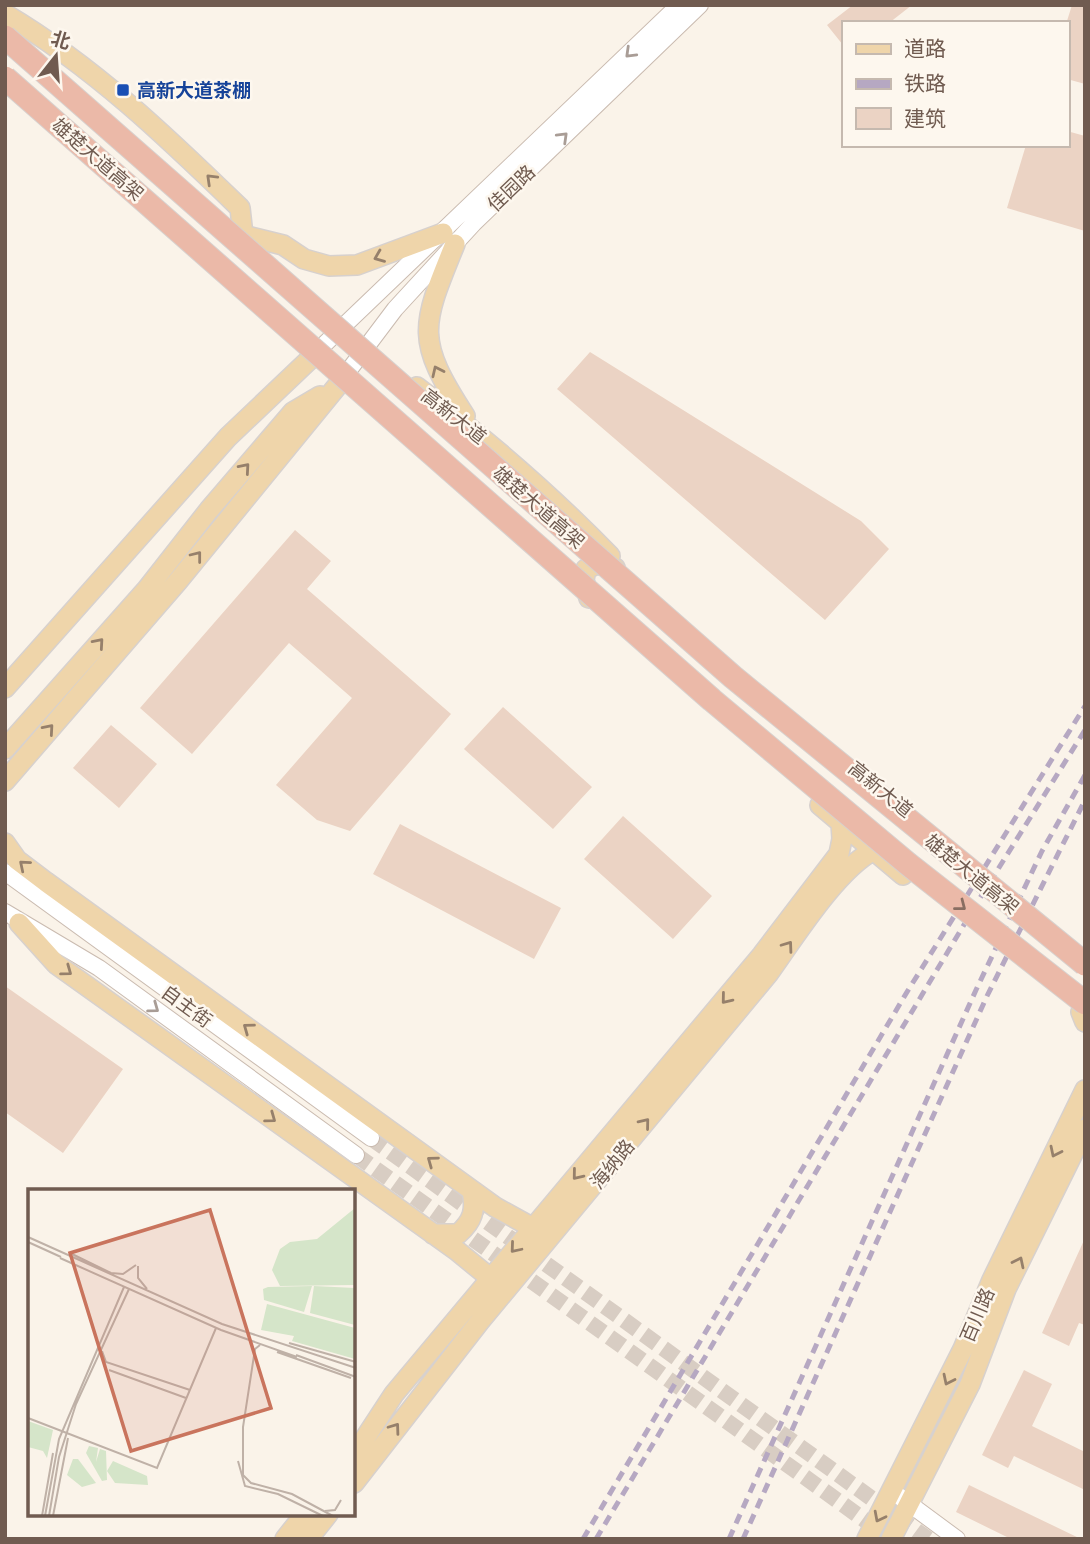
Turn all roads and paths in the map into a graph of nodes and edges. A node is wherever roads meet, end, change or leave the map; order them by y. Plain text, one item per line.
1 (679, 5) edge
2 (700, 5) edge
3 (5, 14) edge
4 (5, 27) edge
5 (5, 37) edge
6 (5, 78) edge
7 (5, 92) edge
8 (243, 235) junction
9 (449, 239) junction
10 (346, 325) junction
11 (368, 345) junction
12 (309, 360) junction
13 (338, 385) junction
14 (473, 429) junction
15 (623, 570) junction
16 (593, 608) junction
17 (5, 688) edge
18 (5, 749) edge
19 (5, 781) edge
20 (841, 823) junction
21 (934, 832) dead end
22 (5, 843) edge
23 (874, 850) junction
24 (5, 872) edge
25 (903, 874) dead end
26 (46, 882) junction
27 (12, 917) edge
28 (109, 950) junction
29 (1085, 964) edge
30 (1081, 1011) edge
31 (1085, 1090) edge
32 (1085, 1129) edge
33 (371, 1138) tunnel mouth
34 (355, 1155) tunnel mouth
35 (472, 1191) junction
36 (534, 1226) junction
37 (433, 1234) junction
38 (550, 1239) junction
39 (489, 1279) junction
40 (506, 1290) junction
41 (355, 1453) edge
42 (355, 1482) edge
43 (892, 1492) junction
44 (909, 1504) junction
45 (303, 1516) edge
46 (326, 1516) edge
47 (285, 1539) edge
48 (308, 1539) edge
49 (867, 1539) edge
50 (891, 1539) edge
51 (957, 1539) edge

1 -> 9 street, 佳园路
9 -> 2 street, 佳园路
8 -> 3 main road
4 - 8 main road, 高新大道
5 - 29 highway, 雄楚大道高架, bridge
6 -> 30 highway, 雄楚大道高架, bridge
7 - 12 main road
9 -> 8 main road
8 - 10 main road, 高新大道
9 - 10 street, 佳园路
9 - 11 street, 佳园路
14 -> 9 main road
10 - 11 main road, 高新大道
10 - 12 street, 佳园路
11 - 13 street, 佳园路
11 - 14 main road, 高新大道
12 - 13 main road
12 - 17 main road
13 - 16 main road
18 -> 13 main road
19 -> 13 main road
14 - 15 main road, 高新大道
15 - 16 main road
15 - 21 main road, 高新大道
16 - 20 main road
20 - 23 main road
20 -> 36 main road, 海纳路
26 -> 22 main road
23 - 25 main road
38 -> 23 main road, 海纳路
24 - 28 street, 自主街
26 - 28 street
35 -> 26 main road
27 -> 34 street, 自主街
27 -> 37 main road
28 - 33 street, 自主街
31 -> 43 main road, 百川路
44 -> 32 main road, 百川路
35 - 36 main road
35 - 37 main road
36 - 38 main road
36 -> 39 main road, 海纳路
37 - 39 main road
38 - 40 main road, 海纳路
39 - 40 main road
39 - 41 main road, 海纳路
42 -> 40 main road, 海纳路
43 - 44 street
43 -> 49 main road, 百川路
44 - 50 main road, 百川路
44 - 51 street
45 - 47 main road
46 - 48 main road

